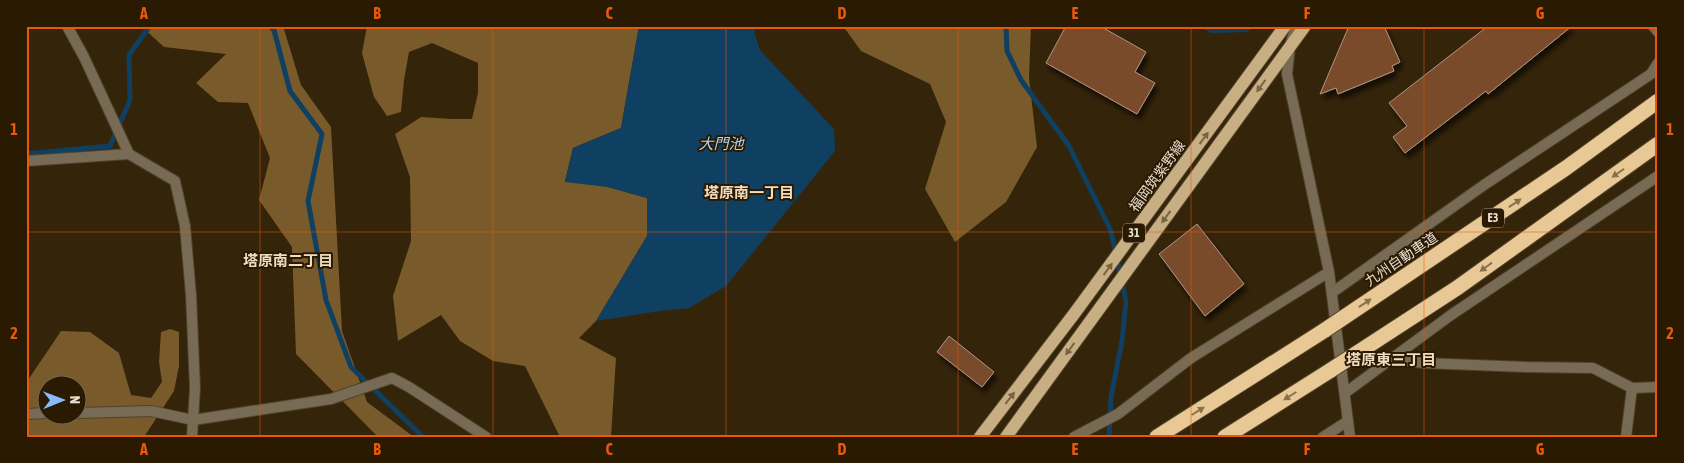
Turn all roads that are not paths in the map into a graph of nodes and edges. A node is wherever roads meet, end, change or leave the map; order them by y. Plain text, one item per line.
1 (67, 26) edge
2 (1284, 26) edge
3 (1296, 26) edge
4 (1305, 26) edge
5 (1653, 26) edge
6 (1658, 32) edge
7 (1290, 46) junction
8 (1658, 63) edge
9 (1658, 101) edge
10 (1658, 144) edge
11 (130, 154) junction
12 (26, 161) edge
13 (1658, 176) edge
14 (1329, 272) junction
15 (1333, 292) junction
16 (1391, 358) junction
17 (1658, 387) edge
18 (1632, 388) junction
19 (1345, 393) junction
20 (88, 413) edge
21 (193, 420) junction
22 (1348, 421) junction
23 (192, 437) edge
24 (486, 437) edge
25 (980, 437) edge
26 (1006, 437) edge
27 (1074, 437) edge
28 (1157, 437) edge
29 (1225, 437) edge
30 (1323, 437) edge
31 (1350, 437) edge
32 (1626, 437) edge

1 - 11 street
25 -> 2 main road, 福岡筑紫野線 / 31
3 - 7 street
4 - 7 main road, 31
5 - 6 street
7 - 14 street
7 -> 26 main road, 31
8 - 15 street
28 -> 9 highway, 九州自動車道 / E3, bridge
10 -> 29 highway, bridge
11 - 12 street
11 - 21 street
13 - 16 street
14 - 15 street
14 - 27 street
15 - 19 street
16 - 18 street
16 - 19 street
17 - 18 street
18 - 32 street
19 - 22 street
20 - 21 street
21 - 23 street
21 - 24 street
22 - 30 street
22 - 31 street

